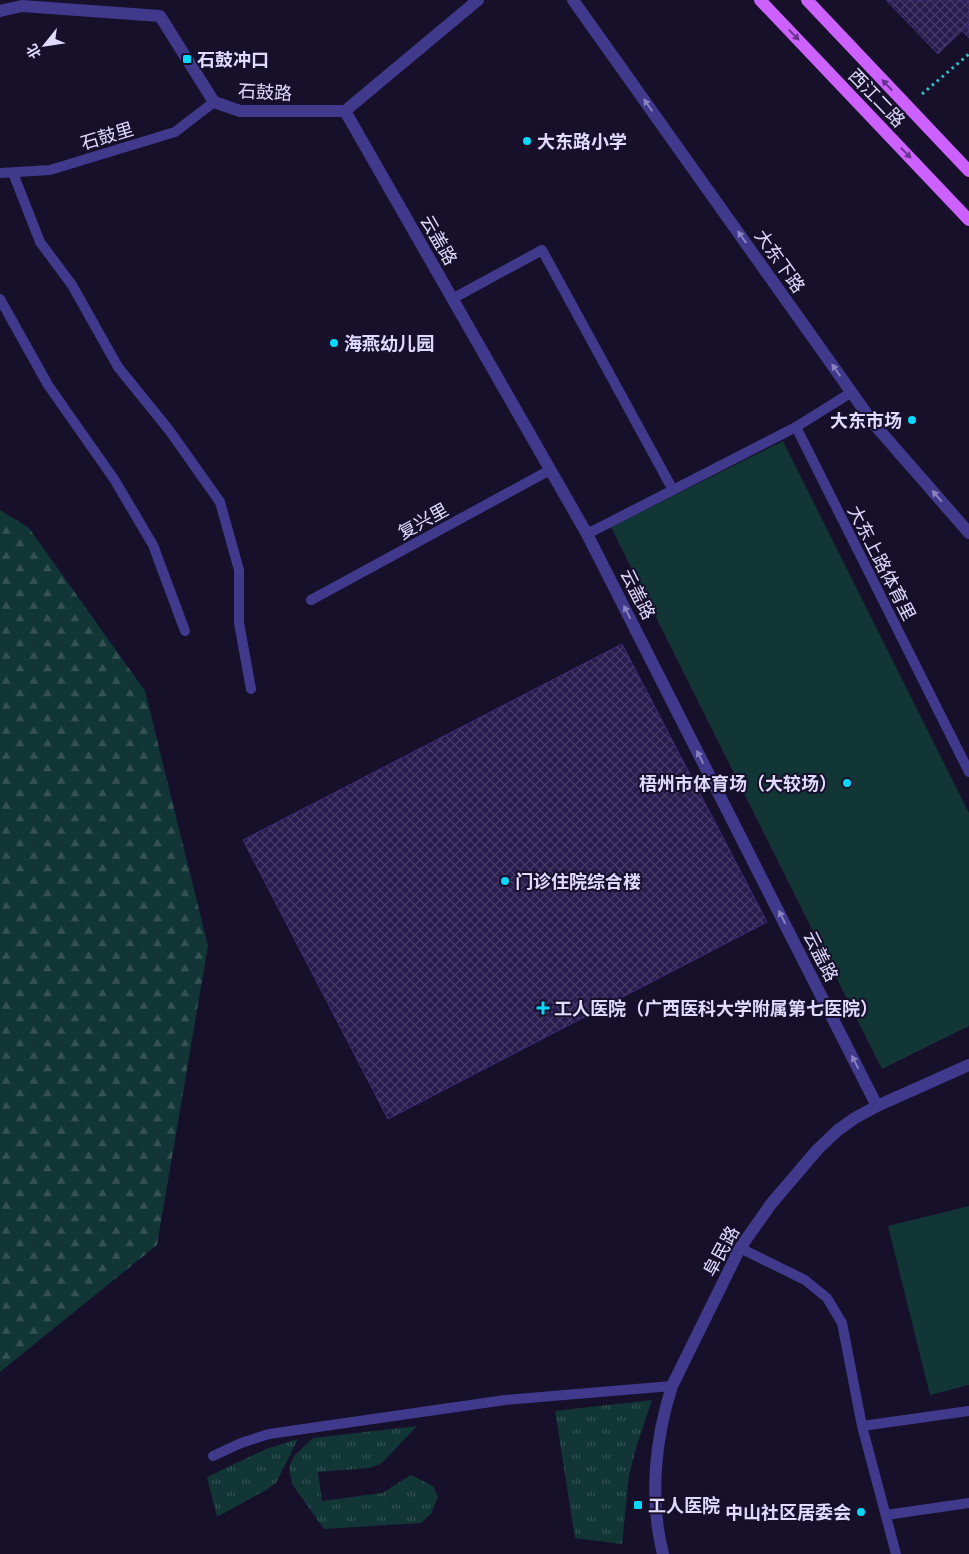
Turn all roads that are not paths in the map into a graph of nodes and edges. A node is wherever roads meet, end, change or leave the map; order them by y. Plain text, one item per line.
1 (478, 0) edge
2 (573, 0) edge
3 (760, 0) edge
4 (807, 0) edge
5 (0, 11) edge
6 (214, 102) junction
7 (345, 111) junction
8 (969, 171) edge
9 (0, 173) edge
10 (12, 173) junction
11 (969, 220) edge
12 (452, 298) junction
13 (0, 300) edge
14 (852, 392) junction
15 (796, 427) junction
16 (550, 470) junction
17 (673, 490) junction
18 (969, 533) edge
19 (587, 534) junction
20 (311, 600) dead end
21 (185, 631) dead end
22 (251, 689) dead end
23 (969, 772) edge
24 (969, 1065) edge
25 (877, 1106) junction
26 (740, 1248) junction
27 (672, 1386) junction
28 (969, 1411) edge
29 (862, 1426) junction
30 (213, 1456) dead end
31 (969, 1503) edge
32 (886, 1515) junction
33 (662, 1554) edge
34 (896, 1554) edge

1 - 7 street
14 -> 2 street, 大东下路
3 -> 11 main road, 西江二路
8 -> 4 main road, 西江二路
5 - 6 street, 石鼓路
6 - 7 street, 石鼓路
6 - 10 lane, 石鼓里
7 - 12 street, 云盖路
9 - 10 lane, 石鼓里
10 - 22 lane
12 - 16 street, 云盖路
12 - 17 lane
13 - 21 lane
14 - 15 lane
18 -> 14 street, 大东下路
15 - 17 lane
15 - 23 lane, 大东上路体育里
16 - 19 street, 云盖路
16 - 20 lane, 复兴里
17 - 19 lane
25 -> 19 street, 云盖路
24 - 25 street, 阜民路
25 - 26 street, 阜民路
26 - 27 street, 阜民路
26 - 29 lane
27 - 30 lane
27 - 33 street, 阜民路
28 - 29 lane
29 - 32 lane
31 - 32 lane
32 - 34 lane

